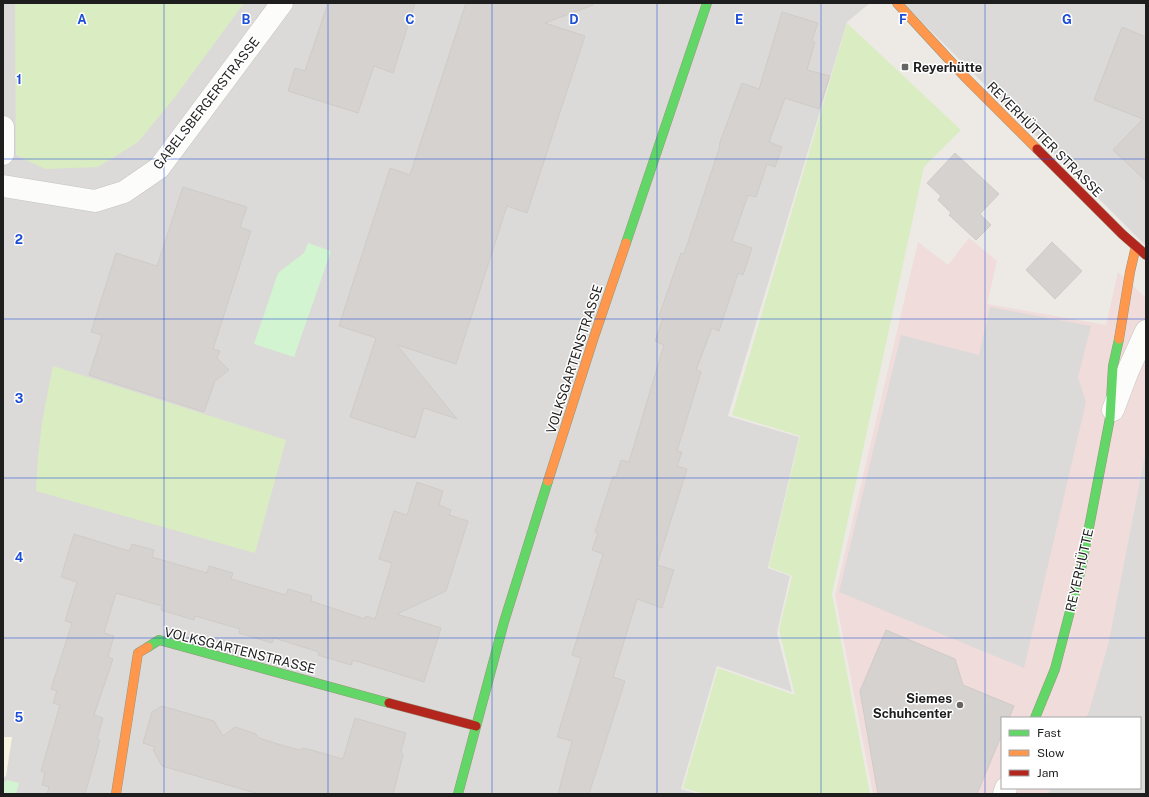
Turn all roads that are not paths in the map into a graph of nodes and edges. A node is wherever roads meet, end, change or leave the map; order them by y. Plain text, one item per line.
1 (282, 3) edge
2 (707, 3) edge
3 (897, 3) edge
4 (3, 128) edge
5 (3, 154) edge
6 (3, 186) edge
7 (1136, 246) junction
8 (1146, 255) edge
9 (1146, 331) edge
10 (1110, 418) junction
11 (1035, 717) edge
12 (476, 726) junction
13 (116, 794) edge
14 (458, 794) edge

1 - 6 street, GABELSBERGERSTRASSE
2 - 12 street, VOLKSGARTENSTRASSE
3 - 7 street, REYERHÜTTER STRASSE
4 - 5 street
7 - 8 street, REYERHÜTTER STRASSE
7 - 10 street, REYERHÜTTE
9 - 10 street, REYERHÜTTE
10 - 11 street, REYERHÜTTE
12 - 13 street, VOLKSGARTENSTRASSE
12 - 14 street, VOLKSGARTENSTRASSE

